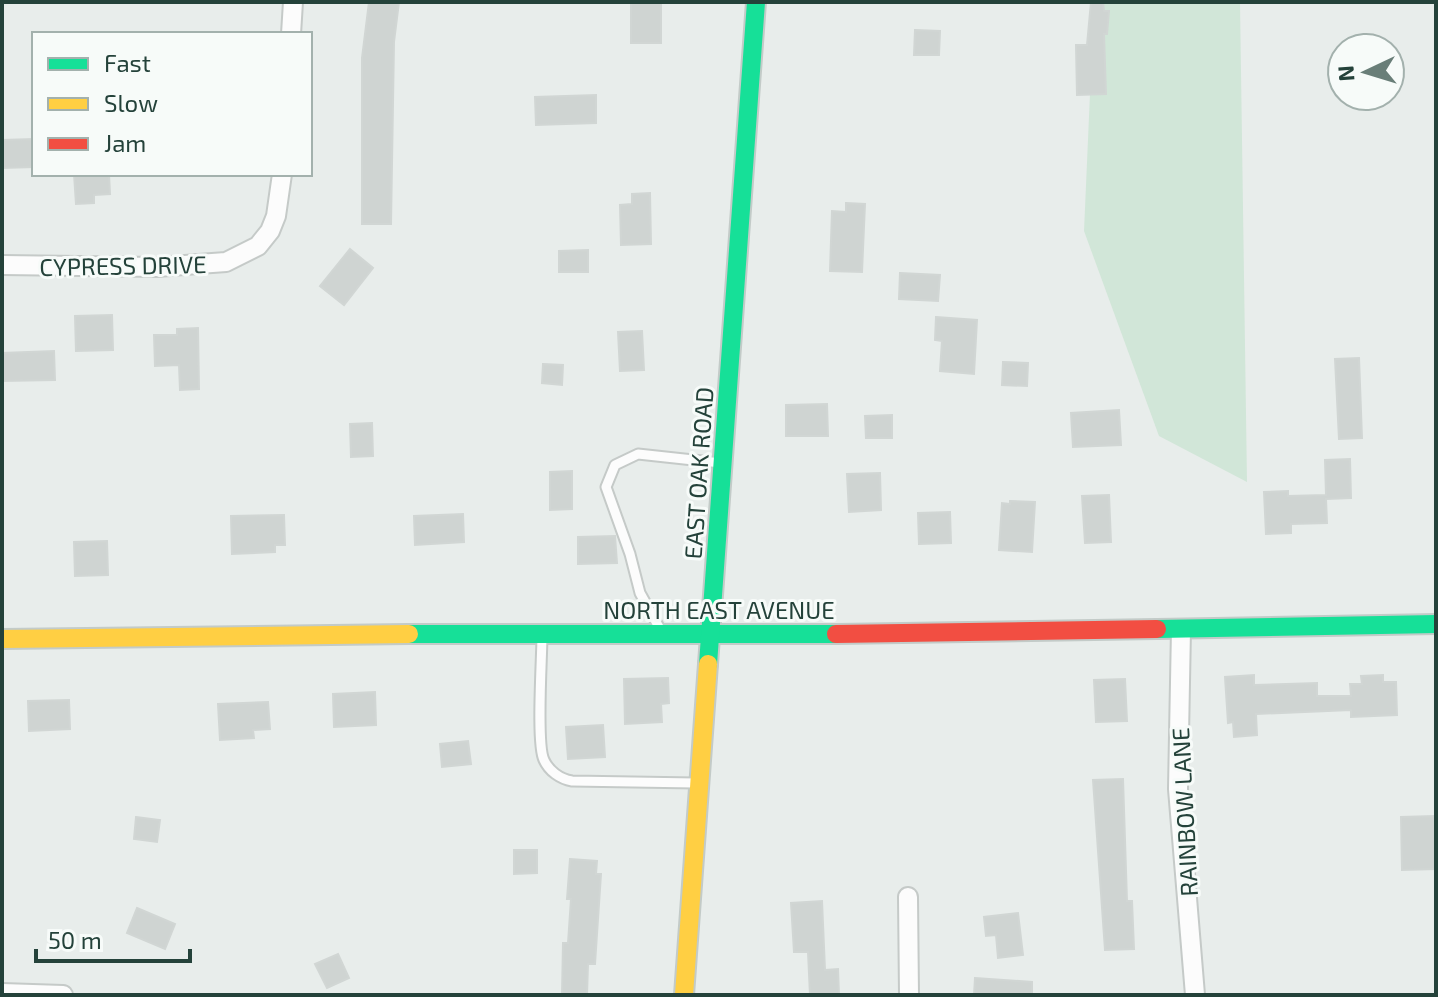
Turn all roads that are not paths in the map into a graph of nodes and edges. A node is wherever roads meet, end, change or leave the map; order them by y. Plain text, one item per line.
1 (293, 2) edge
2 (756, 2) edge
3 (291, 32) edge
4 (282, 176) edge
5 (2, 265) edge
6 (723, 463) junction
7 (1436, 624) edge
8 (1181, 629) junction
9 (542, 632) junction
10 (661, 632) junction
11 (711, 633) junction
12 (2, 639) edge
13 (700, 783) junction
14 (908, 897) dead end
15 (2, 993) edge
16 (63, 995) edge
17 (684, 995) edge
18 (909, 995) edge
19 (1195, 995) edge

1 - 3 street
2 - 6 street, EAST OAK ROAD
4 - 5 street, CYPRESS DRIVE
6 - 10 lane
6 - 11 street, EAST OAK ROAD
7 - 8 street, NORTH EAST AVENUE
8 - 11 street, NORTH EAST AVENUE
8 - 19 street, RAINBOW LANE
9 - 10 street, NORTH EAST AVENUE
9 - 12 street, NORTH EAST AVENUE
9 - 13 lane
10 - 11 street, NORTH EAST AVENUE
11 - 13 street, EAST OAK ROAD
13 - 17 street, EAST OAK ROAD
14 - 18 street
15 - 16 street

